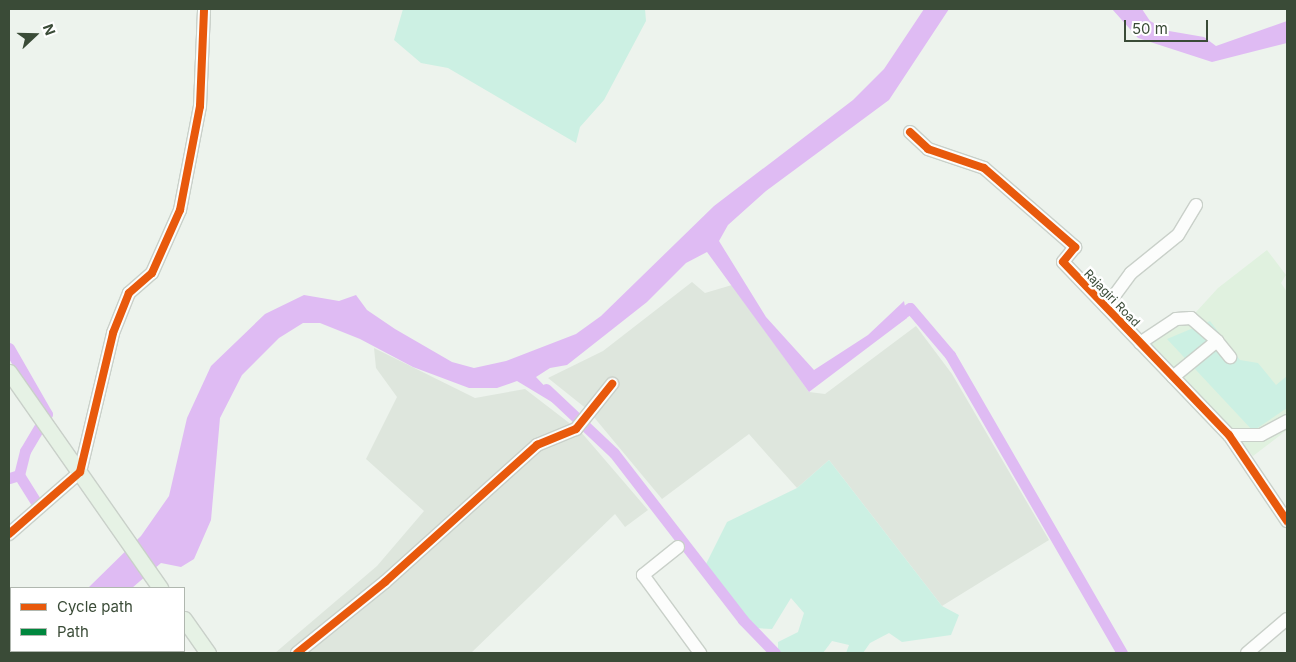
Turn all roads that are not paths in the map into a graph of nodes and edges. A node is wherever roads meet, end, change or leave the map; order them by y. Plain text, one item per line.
1 (204, 9) edge
2 (910, 132) dead end
3 (1196, 205) dead end
4 (1106, 307) junction
5 (1217, 341) junction
6 (1140, 343) junction
7 (1230, 357) dead end
8 (9, 372) edge
9 (1173, 377) junction
10 (612, 384) dead end
11 (1287, 421) edge
12 (1229, 434) junction
13 (80, 472) junction
14 (1287, 521) edge
15 (9, 534) edge
16 (678, 547) dead end
17 (157, 584) edge
18 (1287, 619) edge
19 (185, 620) edge
20 (208, 653) edge
21 (297, 653) edge
22 (700, 653) edge
23 (1247, 653) edge

1 - 13 street
2 - 4 street, Rajagiri Road
3 - 4 street
4 - 6 street, Rajagiri Road
5 - 6 street
5 - 7 street
5 - 9 street
6 - 9 street, Rajagiri Road
8 - 13 main road
9 - 12 street, Rajagiri Road
10 - 21 street
11 - 12 street
12 - 14 street, Rajagiri Road
13 - 15 street
13 - 17 main road
16 - 22 street
18 - 23 street
19 - 20 main road

